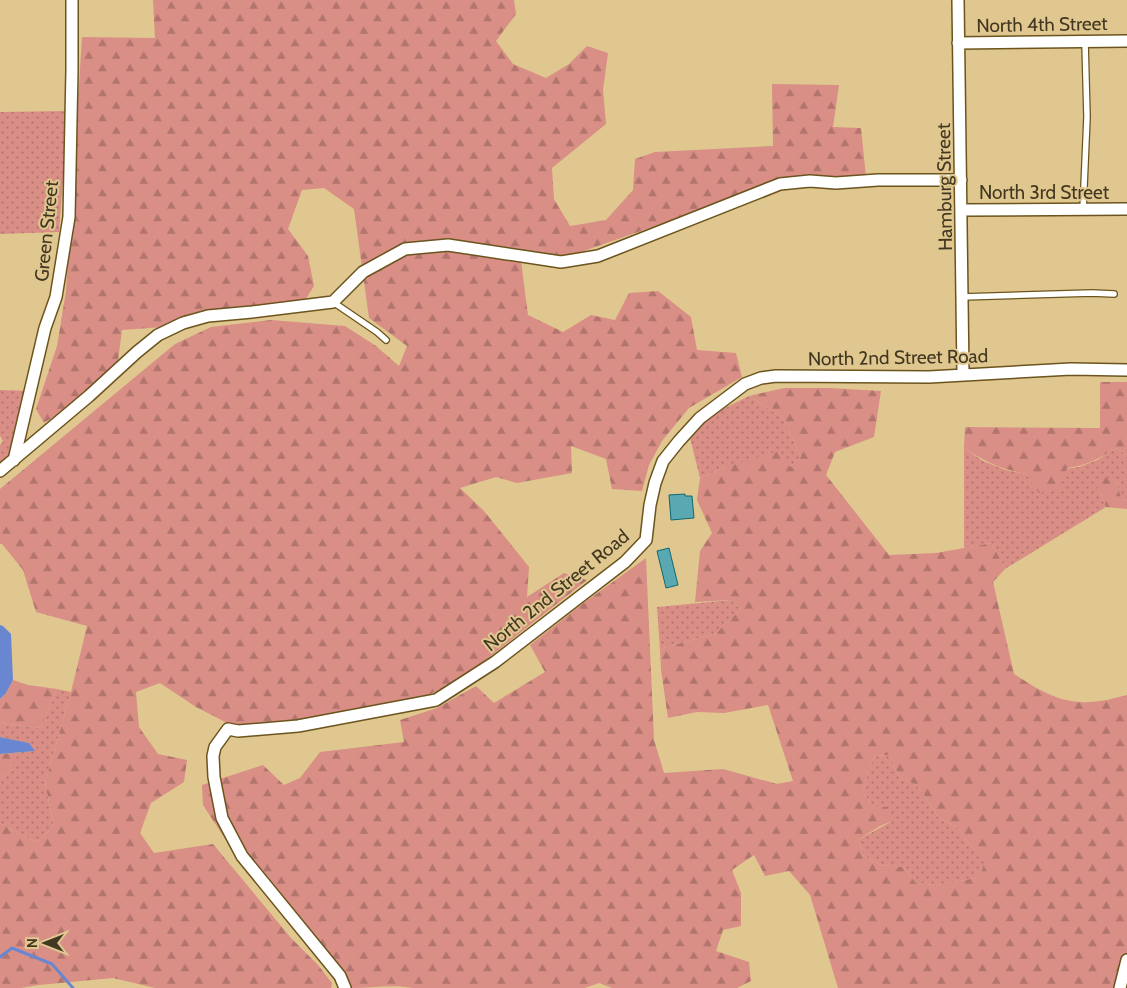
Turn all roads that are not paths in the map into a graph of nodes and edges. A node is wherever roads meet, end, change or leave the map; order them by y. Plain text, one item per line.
1 (72, 0) edge
2 (958, 0) edge
3 (1085, 41) junction
4 (1127, 41) edge
5 (958, 43) junction
6 (961, 180) junction
7 (1127, 209) edge
8 (962, 210) junction
9 (1083, 210) junction
10 (1114, 294) dead end
11 (962, 297) junction
12 (333, 302) junction
13 (386, 340) dead end
14 (1127, 370) edge
15 (963, 374) junction
16 (14, 460) junction
17 (0, 471) edge
18 (1127, 960) edge
19 (345, 988) edge
20 (1120, 988) edge

1 - 16 street, Green Street
2 - 5 street, Hamburg Street
3 - 4 street, North 4th Street
3 - 5 street, North 4th Street
3 - 9 lane
5 - 6 street, Hamburg Street
6 - 8 street, Hamburg Street
6 - 12 street
7 - 9 street, North 3rd Street
8 - 9 street, North 3rd Street
8 - 11 street, Hamburg Street
10 - 11 lane
11 - 15 street, Hamburg Street
12 - 13 lane
12 - 16 street
14 - 15 street, North 2nd Street Road
15 - 19 street, North 2nd Street Road
16 - 17 street
18 - 20 street

